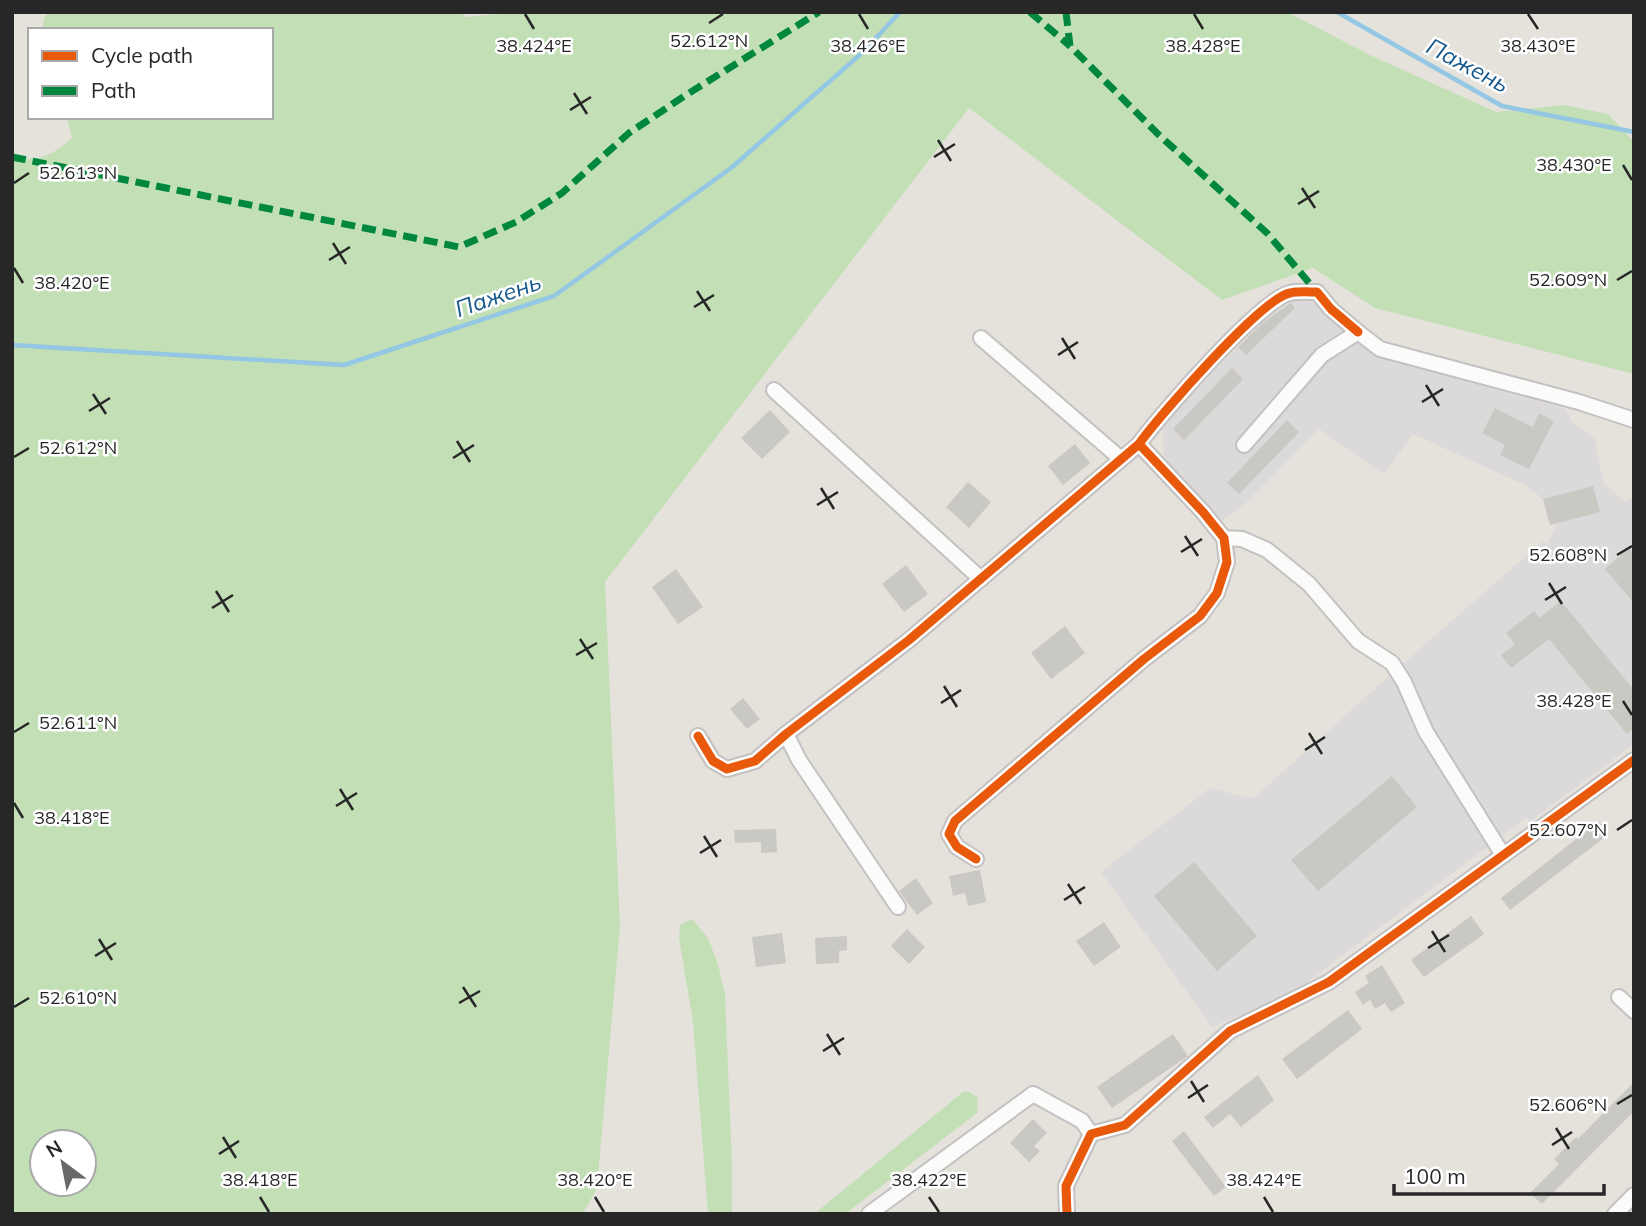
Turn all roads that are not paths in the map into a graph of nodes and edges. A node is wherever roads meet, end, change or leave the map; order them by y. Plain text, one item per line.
1 (1358, 332) junction
2 (981, 338) dead end
3 (774, 390) dead end
4 (1634, 421) edge
5 (1139, 444) junction
6 (1244, 445) dead end
7 (1121, 459) junction
8 (1224, 538) junction
9 (981, 579) junction
10 (786, 734) junction
11 (698, 736) dead end
12 (1634, 760) edge
13 (1503, 855) junction
14 (976, 859) dead end
15 (898, 907) dead end
16 (1619, 996) dead end
17 (1634, 1012) edge
18 (1091, 1134) junction
19 (1634, 1195) edge
20 (869, 1214) edge
21 (1067, 1214) edge
22 (1615, 1214) edge

1 - 4 street
1 - 5 street
1 - 6 street
2 - 7 street
3 - 9 street
5 - 7 street
5 - 8 street
7 - 9 street
8 - 13 street
8 - 14 street
9 - 10 street
10 - 11 street
10 - 15 street
12 - 13 street
13 - 18 street
16 - 17 street
18 - 20 street
18 - 21 street
19 - 22 street

